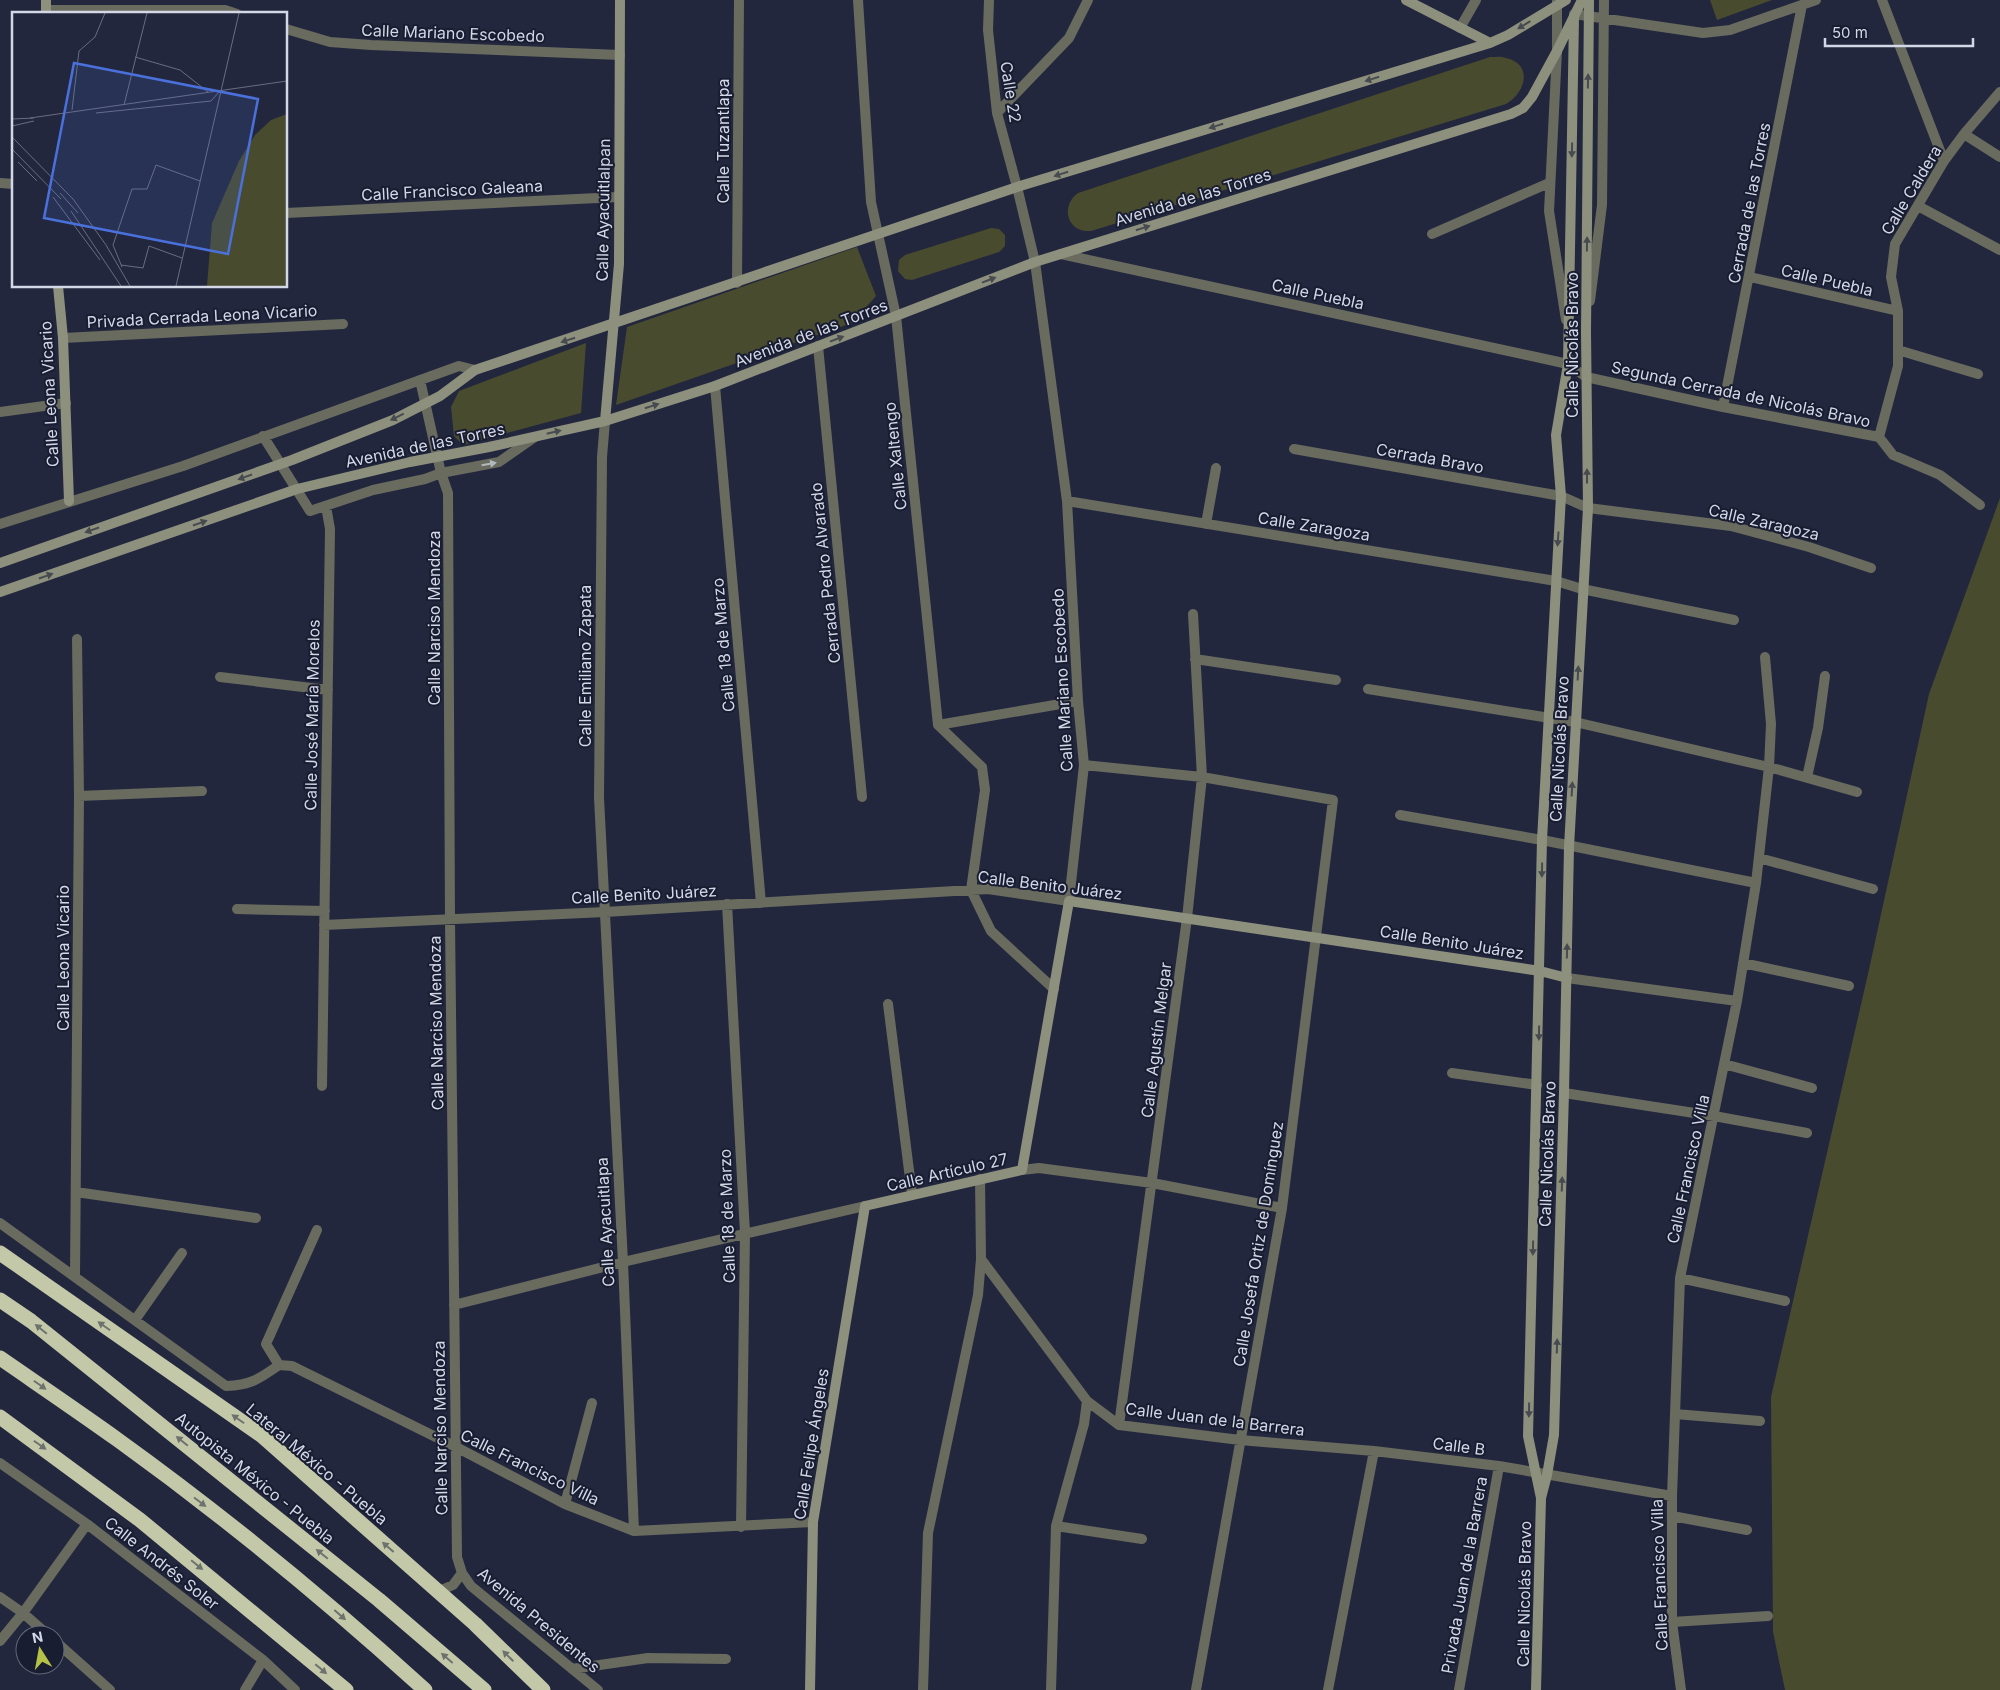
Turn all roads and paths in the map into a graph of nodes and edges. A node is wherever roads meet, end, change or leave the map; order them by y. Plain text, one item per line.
1 (620, 0) edge
2 (739, 0) edge
3 (858, 0) edge
4 (989, 0) edge
5 (1088, 0) edge
6 (1406, 0) edge
7 (1476, 0) edge
8 (1566, 0) edge
9 (1574, 0) edge
10 (1582, 0) edge
11 (1589, 0) edge
12 (1604, 0) edge
13 (1816, 0) edge
14 (1882, 0) edge
15 (1557, 3) edge
16 (1802, 5) junction
17 (46, 8) edge
18 (231, 12) edge
19 (1574, 14) junction
20 (1589, 16) junction
21 (1603, 18) junction
22 (1460, 28) junction
23 (288, 30) edge
24 (1490, 43) junction
25 (1557, 51) junction
26 (620, 55) junction
27 (2000, 92) edge
28 (997, 113) junction
29 (1964, 134) junction
30 (2000, 157) edge
31 (1944, 161) junction
32 (1549, 183) junction
33 (1018, 187) junction
34 (619, 197) junction
35 (1918, 206) junction
36 (288, 213) edge
37 (1432, 234) dead end
38 (878, 235) junction
39 (2000, 250) edge
40 (1061, 254) junction
41 (1036, 262) junction
42 (1750, 277) junction
43 (737, 283) junction
44 (58, 288) edge
45 (1898, 312) junction
46 (896, 316) junction
47 (343, 324) dead end
48 (614, 324) junction
49 (1586, 332) junction
50 (1568, 335) junction
51 (63, 338) junction
52 (818, 346) junction
53 (1898, 350) junction
54 (1568, 364) junction
55 (476, 370) junction
56 (1978, 374) dead end
57 (1586, 377) junction
58 (420, 380) junction
59 (715, 386) junction
60 (66, 403) junction
61 (1723, 407) junction
62 (0, 412) edge
63 (605, 421) junction
64 (263, 436) junction
65 (535, 437) junction
66 (1879, 437) junction
67 (1294, 450) dead end
68 (1216, 468) dead end
69 (441, 473) junction
70 (1561, 496) junction
71 (69, 501) junction
72 (1067, 501) junction
73 (1980, 504) dead end
74 (326, 506) junction
75 (1588, 508) junction
76 (0, 524) edge
77 (1206, 524) junction
78 (0, 563) edge
79 (1871, 568) dead end
80 (1556, 581) junction
81 (1582, 588) junction
82 (0, 592) edge
83 (1193, 614) dead end
84 (1734, 620) dead end
85 (77, 639) dead end
86 (1765, 657) dead end
87 (1195, 659) junction
88 (1825, 676) dead end
89 (220, 677) dead end
90 (1336, 680) dead end
91 (1368, 688) dead end
92 (328, 690) junction
93 (1078, 701) junction
94 (1549, 717) junction
95 (1575, 722) junction
96 (938, 725) junction
97 (1084, 765) junction
98 (1769, 766) junction
99 (1202, 777) junction
100 (1807, 777) junction
101 (202, 791) dead end
102 (1856, 792) dead end
103 (79, 796) junction
104 (862, 797) dead end
105 (1400, 815) dead end
106 (1542, 840) junction
107 (1568, 847) junction
108 (1759, 858) junction
109 (1756, 883) junction
110 (1873, 889) dead end
111 (971, 890) junction
112 (1069, 901) junction
113 (760, 903) junction
114 (728, 904) junction
115 (237, 908) dead end
116 (324, 911) junction
117 (605, 912) junction
118 (1187, 918) junction
119 (450, 920) junction
120 (324, 925) junction
121 (1316, 937) junction
122 (1743, 962) junction
123 (1540, 971) junction
124 (1567, 978) junction
125 (1849, 986) dead end
126 (1054, 989) junction
127 (1737, 1001) junction
128 (888, 1004) dead end
129 (1724, 1064) junction
130 (1452, 1073) dead end
131 (1537, 1085) junction
132 (322, 1086) dead end
133 (1812, 1088) dead end
134 (1564, 1093) junction
135 (1714, 1116) junction
136 (1807, 1133) dead end
137 (1022, 1170) junction
138 (980, 1179) junction
139 (1152, 1183) junction
140 (76, 1192) junction
141 (912, 1194) junction
142 (865, 1206) junction
143 (1282, 1208) junction
144 (256, 1218) dead end
145 (0, 1223) edge
146 (317, 1230) dead end
147 (745, 1234) junction
148 (0, 1253) edge
149 (182, 1253) dead end
150 (981, 1260) junction
151 (623, 1262) junction
152 (75, 1276) junction
153 (1680, 1278) junction
154 (0, 1300) edge
155 (1785, 1301) dead end
156 (454, 1305) junction
157 (135, 1320) junction
158 (0, 1358) edge
159 (279, 1365) junction
160 (1087, 1401) junction
161 (592, 1403) dead end
162 (1675, 1414) junction
163 (0, 1417) edge
164 (1760, 1421) dead end
165 (1119, 1425) junction
166 (1240, 1440) junction
167 (456, 1447) junction
168 (1374, 1451) junction
169 (0, 1463) edge
170 (1499, 1466) junction
171 (1541, 1474) junction
172 (1672, 1496) junction
173 (565, 1504) junction
174 (1672, 1516) junction
175 (813, 1522) junction
176 (87, 1524) junction
177 (1056, 1526) junction
178 (741, 1527) junction
179 (1747, 1530) dead end
180 (634, 1531) junction
181 (1142, 1539) dead end
182 (462, 1573) junction
183 (439, 1591) junction
184 (0, 1597) edge
185 (23, 1613) junction
186 (1768, 1616) dead end
187 (1672, 1622) junction
188 (37, 1625) edge
189 (0, 1641) edge
190 (65, 1650) edge
191 (726, 1658) dead end
192 (263, 1660) junction
193 (572, 1668) junction
194 (110, 1690) edge
195 (245, 1690) edge
196 (295, 1690) edge
197 (346, 1690) edge
198 (425, 1690) edge
199 (484, 1690) edge
200 (543, 1690) edge
201 (598, 1690) edge
202 (810, 1690) edge
203 (924, 1690) edge
204 (1051, 1690) edge
205 (1196, 1690) edge
206 (1328, 1690) edge
207 (1459, 1690) edge
208 (1536, 1690) edge
209 (1681, 1690) edge

1 - 26 main road, Calle Ayacuitlalpan
2 - 43 street, Calle Tuzantlapa
3 - 38 street, Calle Xaltengo
4 - 28 street, Calle 22
5 - 28 street
6 - 22 main road
7 - 22 street
8 - 15 main road, Avenida de las Torres
9 - 19 main road, Calle Nicolás Bravo
10 - 19 main road, Avenida de las Torres
11 - 20 main road, Calle Nicolás Bravo
12 - 21 street
13 - 16 street
14 - 31 street
15 -> 24 main road, Avenida de las Torres
15 - 25 street
16 - 21 street
16 - 42 street, Cerrada de las Torres
17 - 18 street
19 - 20 street
19 - 25 main road, Avenida de las Torres
19 -> 50 main road, Calle Nicolás Bravo
20 - 21 street
49 -> 20 main road, Calle Nicolás Bravo
21 - 49 street
22 - 24 main road
23 - 26 street, Calle Mariano Escobedo
24 -> 33 main road, Avenida de las Torres
25 - 32 street
40 -> 25 main road, Avenida de las Torres
26 - 34 main road, Calle Ayacuitlalpan
27 - 29 street, Calle Caldera
28 - 33 street, Calle 22
29 - 30 street
29 - 31 street, Calle Caldera
31 - 35 street, Calle Caldera
32 - 37 street
32 - 50 street
33 - 38 main road, Avenida de las Torres
33 - 41 street, Calle Mariano Escobedo
34 - 36 street, Calle Francisco Galeana
34 - 48 main road, Calle Ayacuitlalpan
35 - 39 street
35 - 45 street, Calle Caldera
38 - 43 main road, Avenida de las Torres
38 - 46 street, Calle Xaltengo
40 - 41 main road, Avenida de las Torres
40 - 54 street, Calle Puebla
46 -> 41 main road, Avenida de las Torres
41 - 72 street, Calle Mariano Escobedo
42 - 45 street, Calle Puebla
42 - 61 street, Cerrada de las Torres
43 - 48 main road, Avenida de las Torres
44 - 51 main road, Calle Leona Vicario
45 - 53 street, Calle Caldera
52 -> 46 main road, Avenida de las Torres
46 - 96 street, Calle Xaltengo
47 - 51 street, Privada Cerrada Leona Vicario
48 -> 55 main road, Avenida de las Torres
48 - 63 main road, Calle Ayacuitlalpan
49 - 57 main road, Calle Nicolás Bravo
50 - 54 main road, Calle Nicolás Bravo
51 - 60 main road, Calle Leona Vicario
52 - 59 main road, Avenida de las Torres
52 - 104 street, Cerrada Pedro Alvarado
53 - 56 street
53 - 66 street, Calle Caldera
54 - 57 street, Segunda Cerrada de Nicolás Bravo
54 - 70 main road, Calle Nicolás Bravo
55 - 58 street
55 -> 78 main road, Avenida de las Torres
57 - 61 street, Segunda Cerrada de Nicolás Bravo
75 -> 57 main road, Calle Nicolás Bravo
58 - 64 street
58 - 69 street, Calle Narciso Mendoza
63 -> 59 main road, Avenida de las Torres
59 - 113 street, Calle 18 de Marzo
60 - 62 street
60 - 71 main road, Calle Leona Vicario
61 - 66 street, Segunda Cerrada de Nicolás Bravo
65 -> 63 main road, Avenida de las Torres
63 - 117 street, Calle Emiliano Zapata
64 - 71 street
64 - 74 street
69 -> 65 street
82 -> 65 main road, Avenida de las Torres
66 - 73 street, Segunda Cerrada de Nicolás Bravo
67 - 70 street, Cerrada Bravo
68 - 77 street
69 - 74 street
69 - 119 street, Calle Narciso Mendoza
70 - 75 street, Calle Zaragoza
70 -> 80 main road, Calle Nicolás Bravo
71 - 76 street
72 - 77 street, Calle Zaragoza
72 - 93 street, Calle Mariano Escobedo
74 - 92 street, Calle José María Morelos
75 - 79 street, Calle Zaragoza
75 - 81 main road, Calle Nicolás Bravo
77 - 80 street, Calle Zaragoza
80 - 81 street, Calle Zaragoza
80 - 94 main road, Calle Nicolás Bravo
81 - 84 street, Calle Zaragoza
95 -> 81 main road, Calle Nicolás Bravo
83 - 87 street, Calle Agustín Melgar
85 - 103 street, Calle Leona Vicario
86 - 98 street, Calle Francisco Villa
87 - 90 street
87 - 99 street, Calle Agustín Melgar
88 - 100 street
89 - 92 street
91 - 94 street, Calle Nicolás Bravo
92 - 116 street, Calle José María Morelos
93 - 96 street
93 - 97 street, Calle Mariano Escobedo
94 - 95 street
94 - 106 main road, Calle Nicolás Bravo
95 - 98 street
107 -> 95 main road, Calle Nicolás Bravo
96 - 111 street
97 - 99 street
97 - 112 street, Calle Mariano Escobedo
98 - 100 street
98 - 108 street, Calle Francisco Villa
99 - 118 street, Calle Agustín Melgar
99 - 121 street, Calle Josefa Ortiz de Domínguez
100 - 102 street
101 - 103 street
103 - 140 street, Calle Leona Vicario
105 - 106 street
106 - 107 street
106 -> 123 main road, Calle Nicolás Bravo
107 - 109 street
124 -> 107 main road, Calle Nicolás Bravo
108 - 109 street, Calle Francisco Villa
108 - 110 street
109 - 122 street, Calle Francisco Villa
111 - 112 street, Calle Benito Juárez
111 - 113 street, Calle Benito Juárez
111 - 126 street
112 - 118 main road, Calle Benito Juárez
112 - 126 main road, Calle Mariano Escobedo
113 - 114 street, Calle Benito Juárez
114 - 117 street, Calle Benito Juárez
114 - 147 street, Calle 18 de Marzo
115 - 116 street
116 - 120 street, Calle José María Morelos
117 - 119 street, Calle Benito Juárez
117 - 151 street, Calle Ayacuitlapa
118 - 121 main road, Calle Benito Juárez
118 - 139 street, Calle Agustín Melgar
119 - 120 street, Calle Benito Juárez
119 - 156 street, Calle Narciso Mendoza
120 - 132 street, Calle José María Morelos
121 - 123 main road, Calle Benito Juárez
121 - 143 street, Calle Josefa Ortiz de Domínguez
122 - 125 street
122 - 127 street, Calle Francisco Villa
123 - 124 main road, Calle Benito Juárez
123 -> 131 main road, Calle Nicolás Bravo
124 - 127 street, Calle Benito Juárez
124 - 134 main road, Calle Nicolás Bravo
126 - 137 main road, Calle Mariano Escobedo
127 - 129 street, Calle Francisco Villa
128 - 141 street
129 - 133 street
129 - 135 street, Calle Francisco Villa
130 - 131 street
131 -> 171 main road, Calle Nicolás Bravo
134 - 135 street
171 -> 134 main road, Calle Nicolás Bravo
135 - 136 street
135 - 153 street, Calle Francisco Villa
137 - 138 main road, Calle Artículo 27
137 - 139 street, Calle Artículo 27
138 - 141 main road, Calle Artículo 27
138 - 150 street
139 - 143 street, Calle Artículo 27
139 - 165 street, Calle Agustín Melgar
140 - 144 street
140 - 152 street, Calle Leona Vicario
141 - 142 main road, Calle Artículo 27
142 - 147 street, Calle Artículo 27
142 - 175 main road, Calle Felipe Ángeles
143 - 166 street, Calle Josefa Ortiz de Domínguez
145 - 152 street
146 - 159 street
147 - 151 street, Calle Artículo 27
147 - 178 street, Calle 18 de Marzo
183 -> 148 highway, Lateral México - Puebla
149 - 157 street
150 - 160 street, Calle Juan de la Barrera
150 - 203 street
151 - 156 street, Calle Artículo 27
151 - 180 street, Calle Ayacuitlapa
152 - 157 street
153 - 155 street
153 - 162 street, Calle Francisco Villa
199 -> 154 highway, Autopista México - Puebla
156 - 167 street, Calle Narciso Mendoza
157 - 159 street
158 -> 198 highway
159 - 167 street, Calle Francisco Villa
160 - 165 street, Calle Juan de la Barrera
160 - 177 street
161 - 173 street
162 - 164 street
162 - 172 street, Calle Francisco Villa
163 -> 197 highway
165 - 166 street, Calle Juan de la Barrera
166 - 168 street, Calle Juan de la Barrera
166 - 205 street, Calle Josefa Ortiz de Domínguez
167 - 173 street, Calle Francisco Villa
167 - 182 street, Calle Narciso Mendoza
168 - 170 street, Calle B
168 - 206 street
169 - 176 street
170 - 171 street, Calle B
170 - 207 street, Privada Juan de la Barrera
171 - 172 street, Calle B
171 - 208 main road, Calle Nicolás Bravo
172 - 174 street, Calle Francisco Villa
173 - 180 street, Calle Francisco Villa
174 - 179 street
174 - 187 street, Calle Francisco Villa
175 - 178 street, Calle Francisco Villa
175 - 202 main road, Calle Felipe Ángeles
176 - 185 street, Calle Andrés Soler
176 - 192 street, Calle Andrés Soler
177 - 181 street
177 - 204 street
178 - 180 street, Calle Francisco Villa
182 - 183 street
182 - 193 street, Avenida Presidentes
200 -> 183 highway, Lateral México - Puebla
184 - 185 street
185 - 188 street
185 - 189 street, Calle Andrés Soler
186 - 187 street
187 - 209 street, Calle Francisco Villa
190 - 194 street
191 - 193 street
192 - 195 street
192 - 196 street, Calle Andrés Soler
193 - 201 street, Avenida Presidentes

